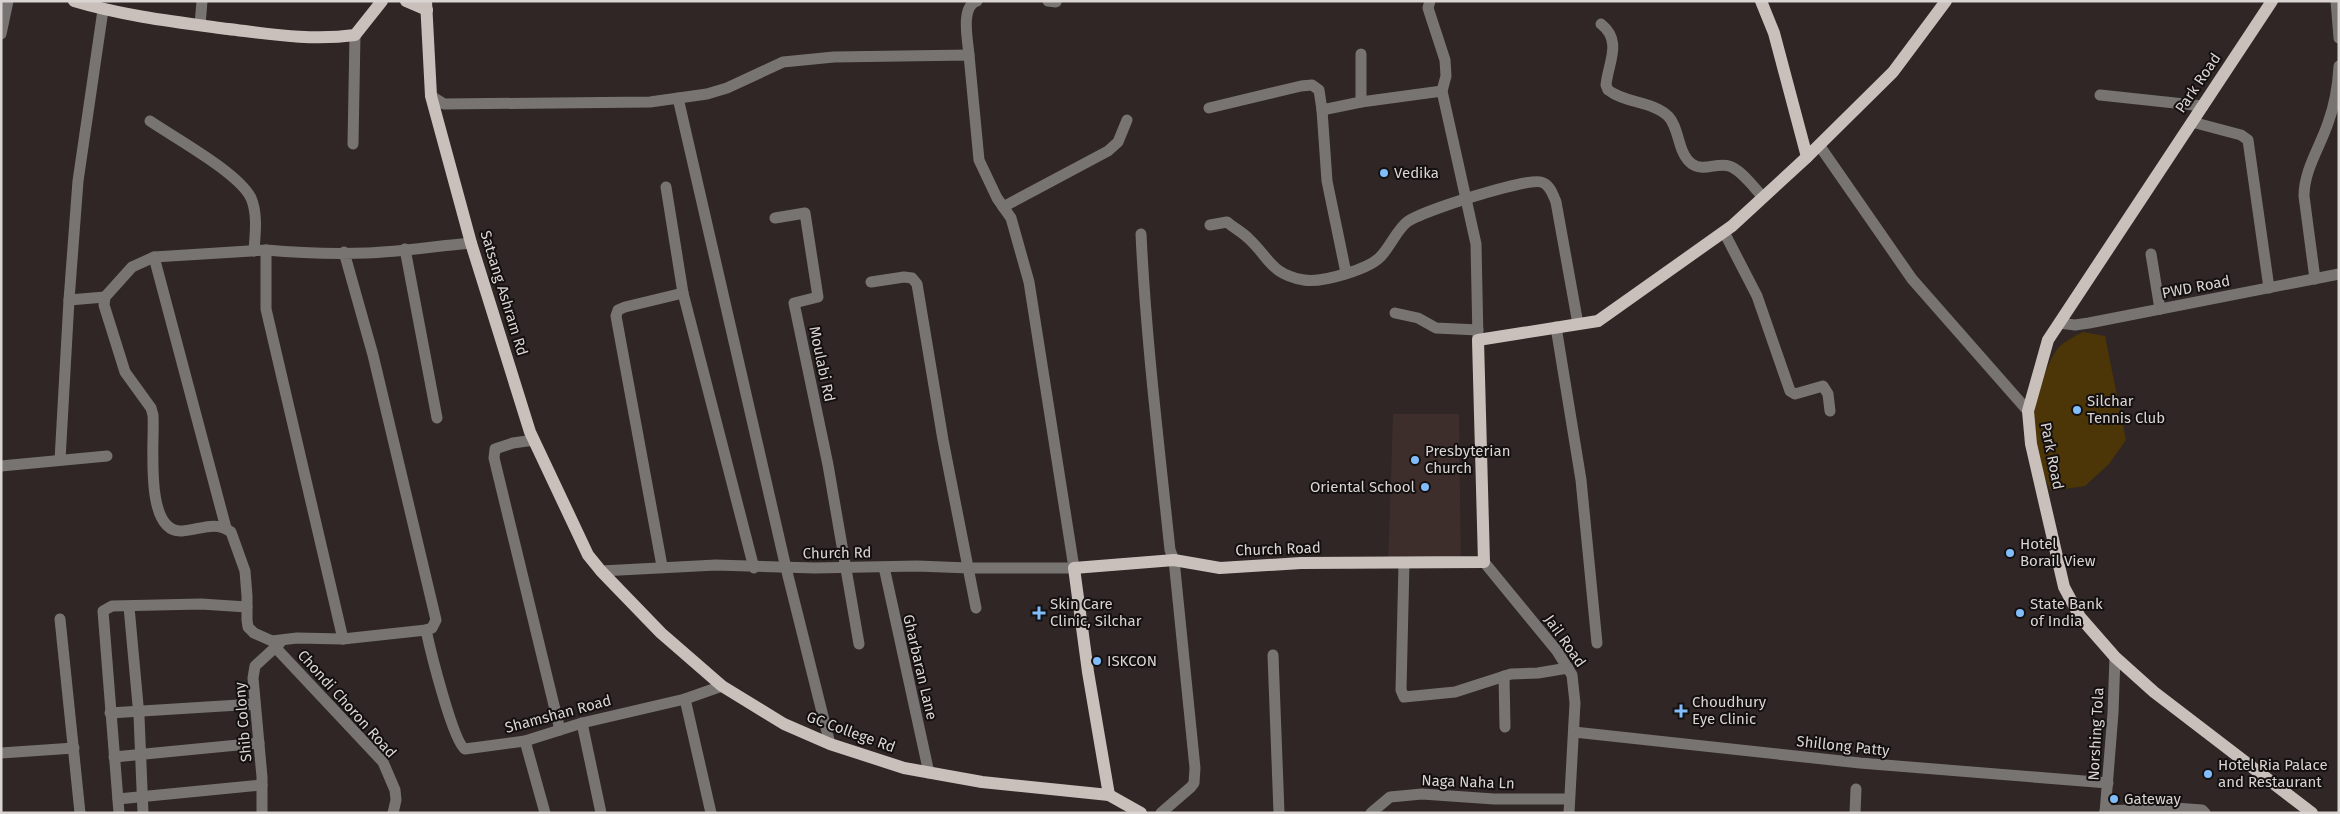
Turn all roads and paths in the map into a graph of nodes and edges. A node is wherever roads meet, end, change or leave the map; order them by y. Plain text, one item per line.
1 (8, 1) edge
2 (74, 1) edge
3 (202, 1) edge
4 (382, 1) edge
5 (406, 1) edge
6 (977, 1) edge
7 (1430, 1) edge
8 (1761, 1) edge
9 (1946, 1) edge
10 (2272, 1) edge
11 (2336, 1) edge
12 (427, 6) edge
13 (103, 10) junction
14 (1601, 24) dead end
15 (200, 25) junction
16 (1, 34) edge
17 (354, 35) junction
18 (2339, 38) edge
19 (1361, 54) dead end
20 (969, 55) junction
21 (2339, 66) edge
22 (1442, 91) junction
23 (2100, 94) dead end
24 (431, 96) junction
25 (678, 98) junction
26 (1361, 102) junction
27 (2203, 106) junction
28 (1209, 108) dead end
29 (1322, 110) junction
30 (1127, 120) dead end
31 (150, 121) dead end
32 (2192, 122) junction
33 (353, 144) dead end
34 (1819, 145) junction
35 (1806, 157) junction
36 (666, 187) dead end
37 (1763, 197) junction
38 (1467, 200) junction
39 (1003, 207) junction
40 (775, 218) dead end
41 (1210, 225) dead end
42 (1724, 232) junction
43 (1141, 234) dead end
44 (471, 243) junction
45 (406, 249) junction
46 (260, 251) junction
47 (344, 252) junction
48 (2151, 254) dead end
49 (154, 257) junction
50 (1346, 273) junction
51 (2339, 274) edge
52 (2315, 279) junction
53 (871, 282) dead end
54 (2269, 288) junction
55 (683, 293) junction
56 (105, 297) junction
57 (69, 300) junction
58 (2160, 309) junction
59 (1395, 313) dead end
60 (2059, 323) junction
61 (1578, 324) junction
62 (1556, 327) junction
63 (1478, 335) junction
64 (1830, 411) dead end
65 (2028, 412) junction
66 (437, 418) dead end
67 (534, 440) junction
68 (107, 456) dead end
69 (60, 460) junction
70 (1, 466) edge
71 (226, 528) junction
72 (1174, 560) junction
73 (1484, 562) junction
74 (1404, 563) junction
75 (662, 566) junction
76 (884, 567) junction
77 (754, 568) junction
78 (786, 568) junction
79 (846, 568) junction
80 (969, 568) junction
81 (1074, 568) junction
82 (601, 570) junction
83 (129, 607) junction
84 (243, 607) junction
85 (976, 608) dead end
86 (60, 619) dead end
87 (426, 630) junction
88 (344, 639) junction
89 (1597, 643) dead end
90 (859, 644) dead end
91 (276, 647) junction
92 (1273, 655) dead end
93 (2115, 657) junction
94 (1568, 668) junction
95 (1504, 676) junction
96 (722, 686) junction
97 (685, 698) junction
98 (255, 704) junction
99 (139, 712) junction
100 (110, 713) junction
101 (582, 723) junction
102 (1505, 727) dead end
103 (560, 730) junction
104 (1574, 732) junction
105 (526, 741) junction
106 (259, 743) junction
107 (830, 744) junction
108 (74, 748) junction
109 (1, 753) edge
110 (141, 754) junction
111 (114, 757) junction
112 (929, 773) junction
113 (2108, 783) junction
114 (262, 785) junction
115 (1856, 789) dead end
116 (1109, 795) junction
117 (144, 797) junction
118 (118, 799) junction
119 (1569, 799) junction
120 (2105, 812) edge
121 (80, 813) edge
122 (119, 813) edge
123 (143, 813) edge
124 (262, 813) edge
125 (394, 813) edge
126 (545, 813) edge
127 (601, 813) edge
128 (711, 813) edge
129 (1141, 813) edge
130 (1161, 813) edge
131 (1279, 813) edge
132 (1371, 813) edge
133 (1569, 813) edge
134 (1855, 813) edge
135 (2205, 813) edge
136 (2312, 813) edge

1 - 16 street
2 - 13 main road
3 - 15 street
4 - 17 main road
5 - 12 main road
6 - 20 street
7 - 22 street
8 - 35 main road
9 - 34 main road
10 - 27 main road, Park Road
11 - 18 street
12 - 24 main road, Satsang Ashram Rd
13 - 15 main road
13 - 57 street
14 - 37 street
15 - 17 main road
17 - 33 street
19 - 26 street
20 - 25 street
20 - 39 street
21 - 52 street
22 - 26 street
22 - 38 street
23 - 27 street
24 - 25 street
24 - 44 main road, Satsang Ashram Rd
25 - 78 street
26 - 29 street
27 - 32 main road, Park Road
28 - 29 street
29 - 50 street
30 - 39 street
31 - 46 street
32 - 54 street
32 - 60 main road, Park Road
34 - 35 main road
34 - 65 street
35 - 37 main road
36 - 55 street
37 - 42 main road
38 - 50 street
38 - 61 street
38 - 63 street
39 - 81 street
40 - 79 street, Moulabi Rd
41 - 50 street
42 - 61 main road
42 - 64 street
43 - 72 street
44 - 45 street
44 - 67 main road, Satsang Ashram Rd
45 - 47 street
45 - 66 street
46 - 47 street
46 - 49 street
46 - 88 street
47 - 87 street
48 - 58 street
49 - 56 street
49 - 71 street
51 - 52 street, PWD Road
52 - 54 street, PWD Road
53 - 80 street
54 - 58 street, PWD Road
55 - 75 street
55 - 77 street
56 - 57 street
56 - 71 street
57 - 69 street
58 - 60 street, PWD Road
59 - 63 street
60 - 65 main road, Park Road
61 - 62 main road
62 - 63 main road
62 - 89 street
63 - 73 main road
65 - 93 main road, Park Road
67 - 82 main road, Satsang Ashram Rd
67 - 103 street
68 - 69 street
69 - 70 street
71 - 84 street
72 - 74 main road, Church Road
72 - 81 main road, Church Road
72 - 130 street
73 - 74 main road, Church Road
73 - 94 street, Jail Road
74 - 95 street
75 - 77 street, Church Rd
75 - 82 street, Church Rd
76 - 79 street, Church Rd
76 - 80 street, Church Rd
76 - 112 street, Gharbaran Lane
77 - 78 street, Church Rd
78 - 79 street, Church Rd
78 - 107 street
79 - 90 street
80 - 81 street, Church Rd
80 - 85 street
81 - 116 main road
82 - 96 main road, GC College Rd
83 - 84 street
83 - 99 street
83 - 100 street
84 - 91 street
86 - 108 street
87 - 88 street
87 - 105 street, Shamshan Road
88 - 91 street
91 - 98 street, Shib Colony
91 - 125 street, Chondi Choron Road
92 - 131 street
93 - 113 street, Norshing Tola
93 - 136 main road, Park Road
94 - 95 street
94 - 104 street, Jail Road
95 - 102 street
96 - 97 street, Shamshan Road
96 - 107 main road, GC College Rd
97 - 101 street, Shamshan Road
97 - 128 street
98 - 99 street
98 - 106 street, Shib Colony
99 - 100 street
99 - 110 street
100 - 111 street
101 - 103 street, Shamshan Road
101 - 127 street
103 - 105 street, Shamshan Road
104 - 113 street, Shillong Patty
104 - 119 street, Jail Road
105 - 126 street
106 - 110 street
106 - 114 street, Shib Colony
107 - 112 main road, GC College Rd
108 - 109 street
108 - 121 street
110 - 111 street
110 - 117 street
111 - 118 street
112 - 116 main road, GC College Rd
113 - 120 street, Norshing Tola
114 - 117 street
114 - 124 street, Shib Colony
115 - 134 street
116 - 129 main road, GC College Rd
117 - 118 street
117 - 123 street
118 - 122 street
119 - 132 street, Naga Naha Ln
119 - 133 street, Jail Road
120 - 135 street

